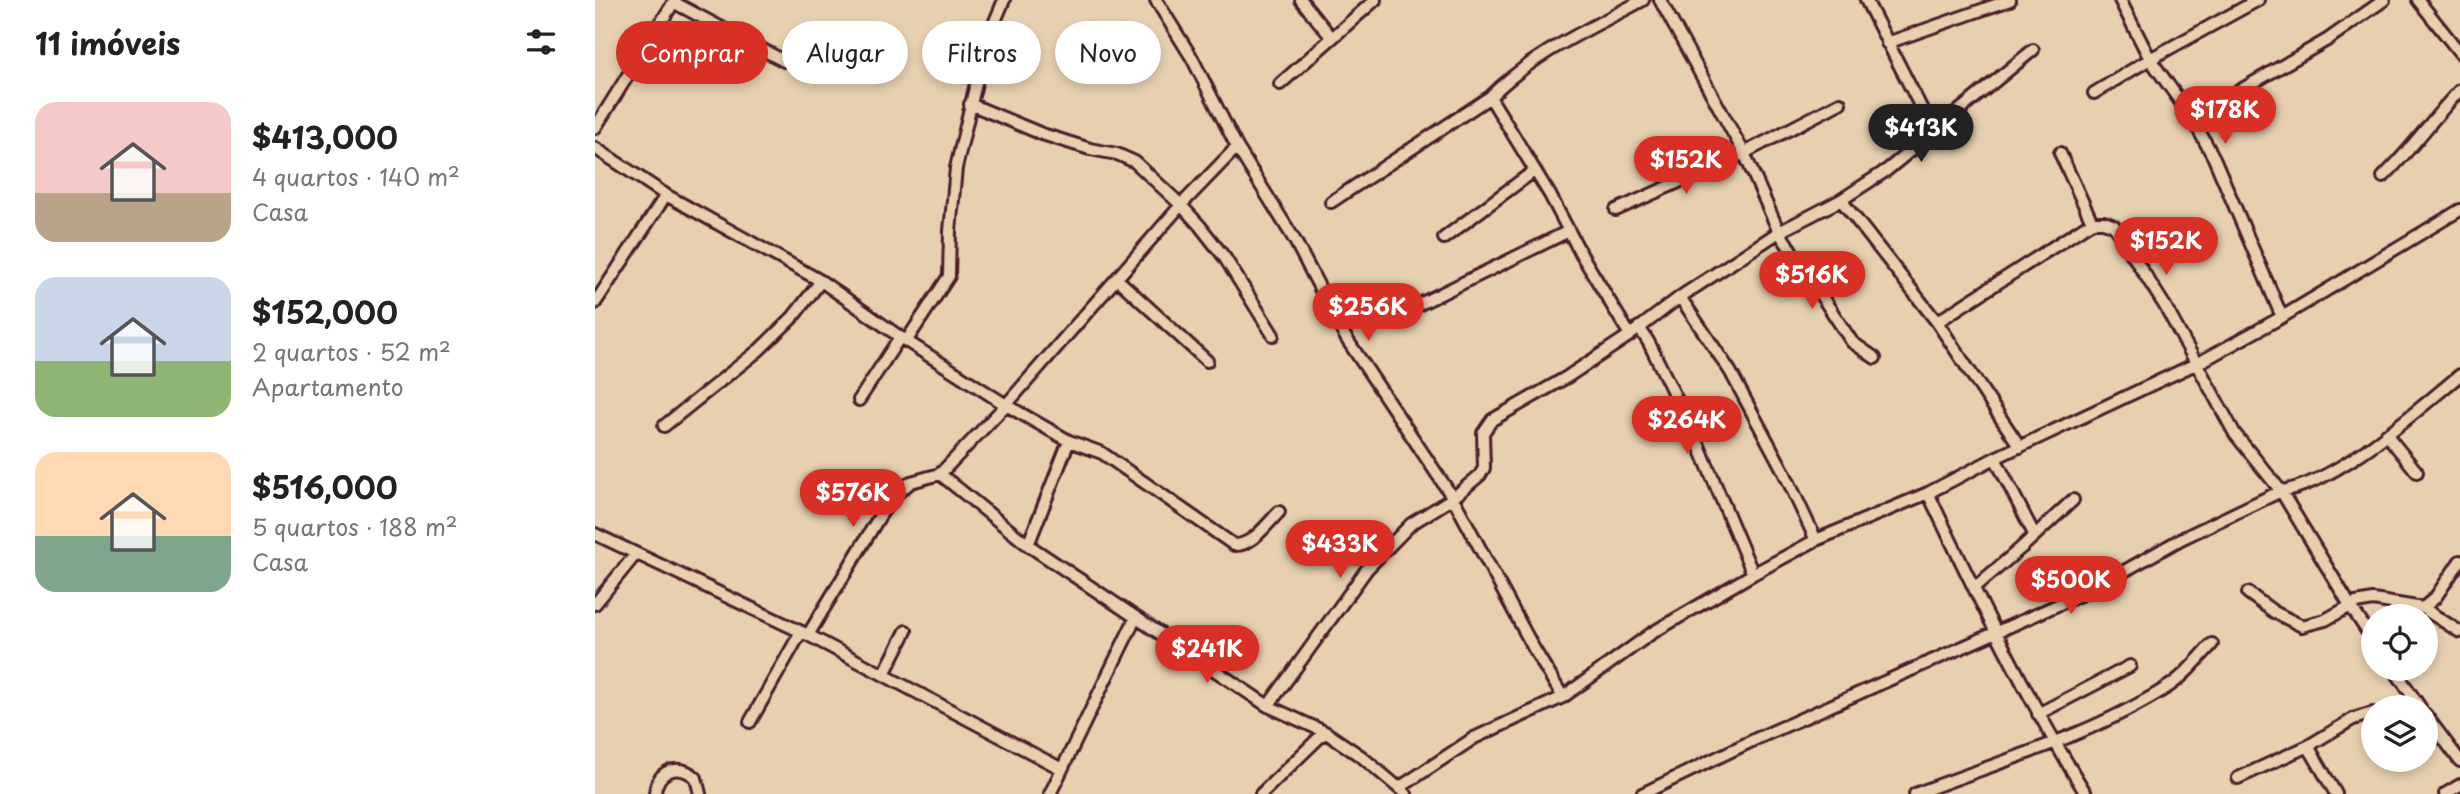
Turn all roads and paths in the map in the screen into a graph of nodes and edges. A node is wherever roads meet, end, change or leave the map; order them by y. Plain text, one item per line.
1 (1004, 0) edge
2 (1156, 0) edge
3 (1301, 0) edge
4 (1375, 0) edge
5 (1643, 0) edge
6 (1660, 0) edge
7 (1866, 0) edge
8 (2010, 0) edge
9 (2120, 0) edge
10 (2258, 0) edge
11 (2383, 0) edge
12 (2418, 0) edge
13 (674, 1) edge
14 (1332, 38) junction
15 (1887, 43) junction
16 (2033, 50) dead end
17 (2460, 53) edge
18 (2150, 59) junction
19 (782, 60) edge
20 (1280, 84) dead end
21 (2460, 90) edge
22 (2094, 93) dead end
23 (1490, 97) junction
24 (1840, 103) dead end
25 (970, 104) junction
26 (2192, 118) junction
27 (595, 128) edge
28 (1934, 133) junction
29 (1237, 147) junction
30 (595, 149) edge
31 (1744, 153) junction
32 (2060, 153) dead end
33 (1534, 171) junction
34 (2382, 177) dead end
35 (666, 195) junction
36 (1841, 200) junction
37 (1331, 202) dead end
38 (1181, 205) junction
39 (1616, 210) dead end
40 (2460, 210) edge
41 (2092, 222) junction
42 (1569, 231) junction
43 (1779, 232) junction
44 (1444, 238) dead end
45 (1117, 279) junction
46 (821, 281) junction
47 (1680, 297) junction
48 (595, 303) edge
49 (2282, 317) junction
50 (1937, 322) junction
51 (1381, 323) dead end
52 (1634, 331) junction
53 (1273, 335) dead end
54 (904, 339) junction
55 (1875, 358) dead end
56 (1206, 361) dead end
57 (2196, 364) junction
58 (2460, 375) edge
59 (859, 400) dead end
60 (1006, 405) junction
61 (664, 426) dead end
62 (2386, 434) junction
63 (1069, 441) junction
64 (2019, 447) junction
65 (1995, 458) junction
66 (2417, 472) dead end
67 (940, 474) junction
68 (2281, 491) junction
69 (1928, 493) junction
70 (1453, 498) junction
71 (2073, 500) dead end
72 (1279, 512) dead end
73 (595, 534) edge
74 (2034, 534) junction
75 (1816, 540) junction
76 (1028, 545) junction
77 (635, 555) junction
78 (2460, 561) edge
79 (1753, 574) junction
80 (1974, 588) junction
81 (2248, 593) dead end
82 (595, 604) edge
83 (2398, 604) edge
84 (2428, 604) edge
85 (2351, 607) junction
86 (2438, 618) edge
87 (1135, 619) junction
88 (2361, 622) edge
89 (906, 631) dead end
90 (1994, 631) junction
91 (2460, 632) edge
92 (804, 633) junction
93 (2212, 644) dead end
94 (2130, 666) dead end
95 (884, 674) junction
96 (1563, 697) junction
97 (1268, 706) junction
98 (2038, 714) junction
99 (2361, 717) edge
100 (750, 722) dead end
101 (2438, 731) edge
102 (1325, 732) junction
103 (2054, 743) junction
104 (2308, 746) junction
105 (2460, 761) edge
106 (1062, 769) junction
107 (2238, 778) dead end
108 (2460, 785) edge
109 (1402, 791) edge
110 (655, 794) edge
111 (700, 794) edge
112 (1049, 794) edge
113 (1261, 794) edge
114 (1642, 794) edge
115 (1915, 794) edge
116 (2086, 794) edge
117 (2336, 794) edge
118 (2445, 794) edge

1 - 25 street
2 - 29 street
3 - 14 street
4 - 14 street
5 - 23 street
6 - 31 street
7 - 15 street
8 - 15 street
9 - 18 street
10 - 18 street
11 - 26 street
12 - 17 street
13 - 19 street
13 - 27 street
14 - 20 street
15 - 28 street
16 - 28 street
18 - 22 street
18 - 26 street
21 - 34 street
23 - 33 street
23 - 37 street
24 - 31 street
25 - 38 street
25 - 54 street
26 - 49 street
28 - 36 street
29 - 38 street
29 - 70 street
30 - 35 street
31 - 39 street
31 - 43 street
32 - 41 street
33 - 42 street
33 - 44 street
35 - 46 street
35 - 48 street
36 - 43 street
36 - 50 street
38 - 45 street
38 - 53 street
40 - 49 street
41 - 50 street
41 - 57 street
42 - 51 street
42 - 52 street
43 - 47 street
43 - 55 street
45 - 56 street
45 - 60 street
46 - 54 street
46 - 61 street
47 - 52 street
47 - 75 street
49 - 57 street
50 - 64 street
52 - 70 street
52 - 79 street
54 - 59 street
54 - 60 street
57 - 64 street
57 - 68 street
58 - 62 street
60 - 63 street
60 - 67 street
62 - 66 street
62 - 68 street
63 - 72 street
63 - 76 street
64 - 65 street
65 - 69 street
65 - 74 street
67 - 76 street
67 - 92 street
68 - 85 street
68 - 90 street
69 - 75 street
69 - 80 street
70 - 96 street
70 - 97 street
71 - 74 street
73 - 77 street
74 - 80 street
75 - 79 street
76 - 87 street
77 - 82 street
77 - 92 street
78 - 84 street
79 - 96 street
80 - 90 street
81 - 85 street
83 - 85 street
85 - 88 street
86 - 91 street
87 - 97 street
87 - 106 street
89 - 95 street
90 - 98 street
90 - 114 street
92 - 95 street
92 - 100 street
93 - 103 street
94 - 98 street
95 - 106 street
96 - 109 street
97 - 102 street
98 - 103 street
99 - 104 street
101 - 105 street
102 - 109 street
102 - 113 street
103 - 115 street
103 - 116 street
104 - 107 street
104 - 117 street
106 - 112 street
108 - 118 street
110 - 111 street

